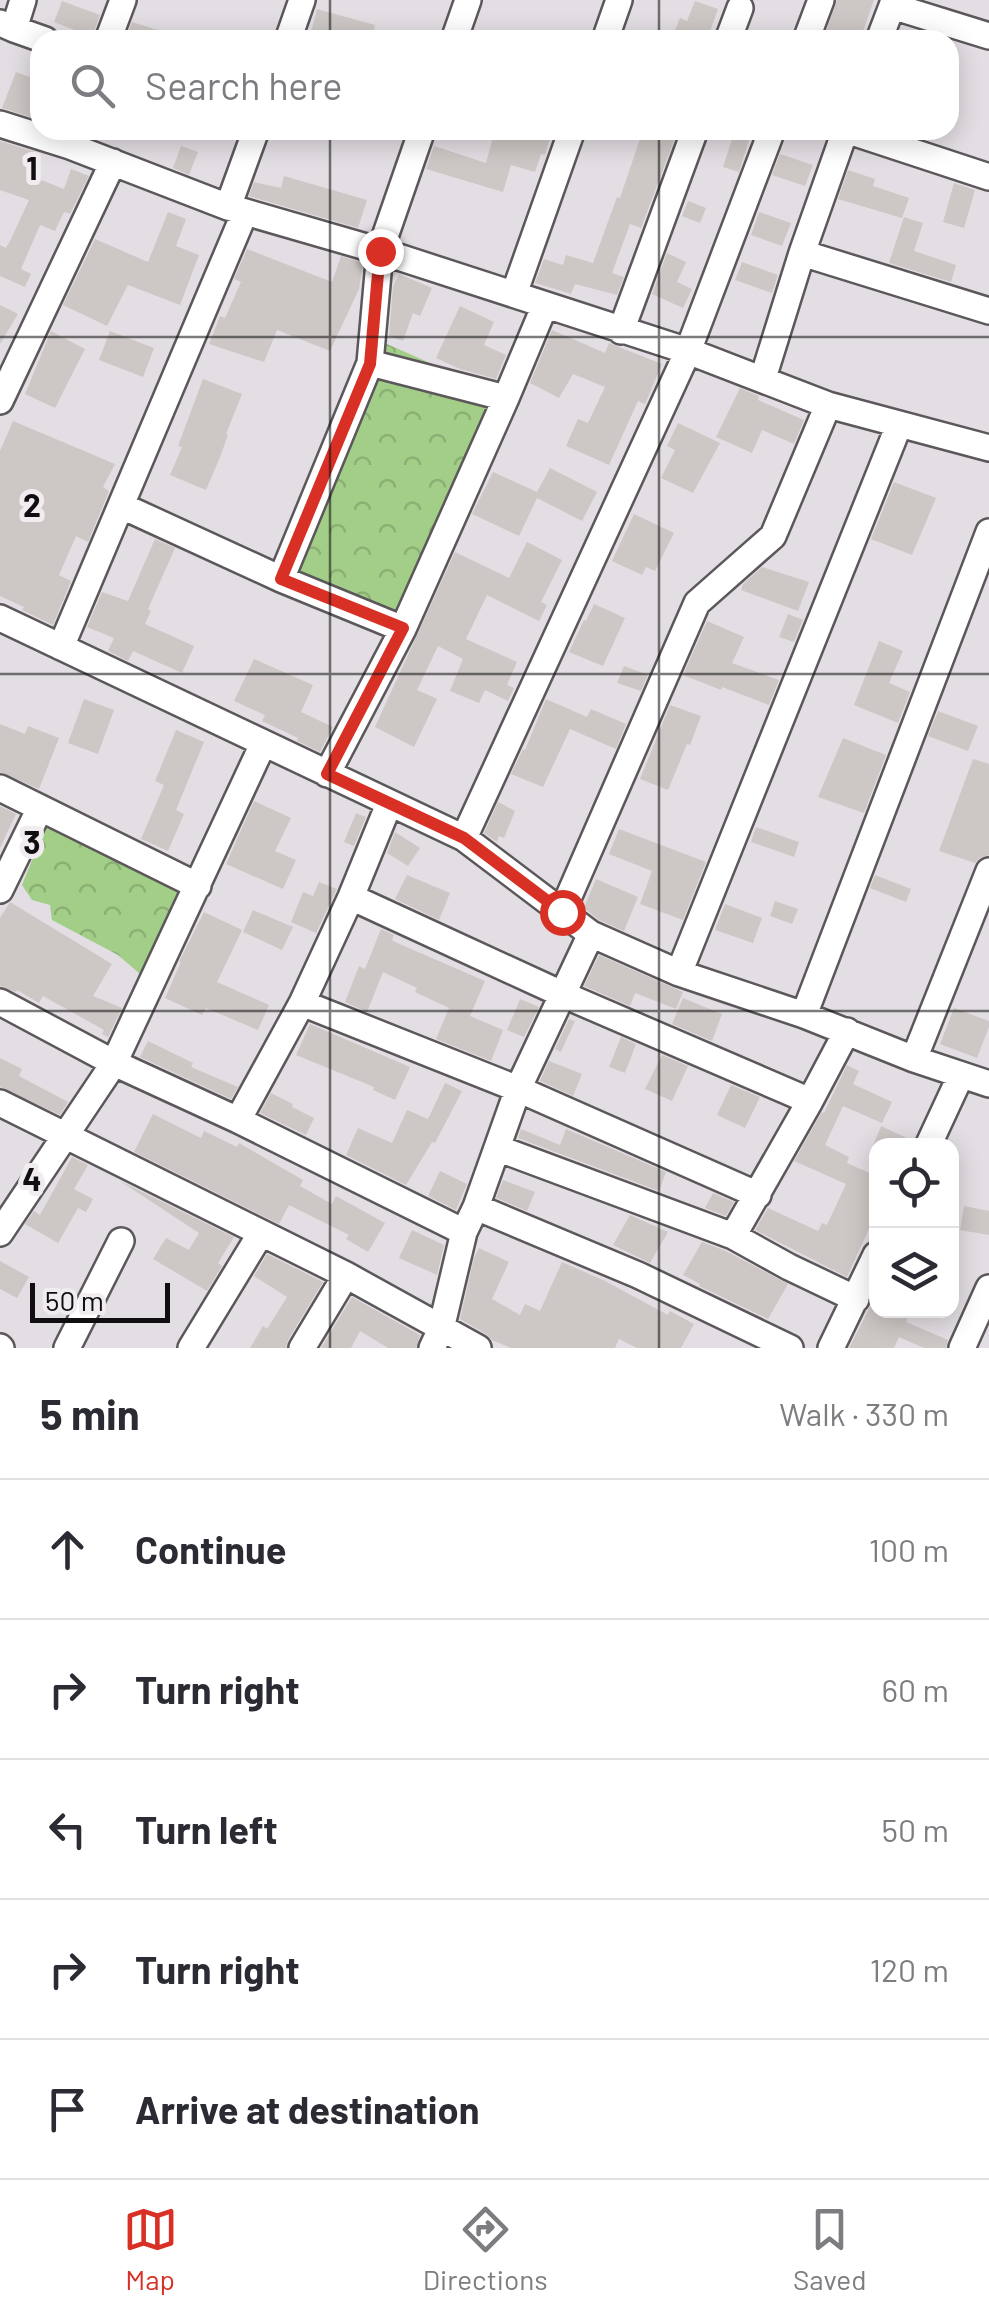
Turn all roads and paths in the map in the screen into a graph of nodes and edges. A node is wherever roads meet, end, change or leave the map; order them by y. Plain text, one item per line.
1 (23, 0) edge
2 (123, 0) edge
3 (302, 0) edge
4 (468, 0) edge
5 (619, 0) edge
6 (821, 0) edge
7 (734, 3) edge
8 (893, 3) edge
9 (7, 26) edge
10 (112, 30) edge
11 (292, 30) edge
12 (458, 30) edge
13 (608, 30) edge
14 (730, 30) edge
15 (810, 30) edge
16 (883, 30) edge
17 (989, 36) edge
18 (0, 124) edge
19 (30, 130) edge
20 (76, 140) edge
21 (254, 140) edge
22 (419, 140) edge
23 (568, 140) edge
24 (691, 140) edge
25 (768, 140) edge
26 (843, 140) edge
27 (875, 140) edge
28 (113, 162) junction
29 (989, 176) edge
30 (237, 209) junction
31 (380, 251) junction
32 (802, 253) junction
33 (514, 294) junction
34 (545, 305) junction
35 (989, 311) edge
36 (621, 330) junction
37 (688, 351) junction
38 (370, 364) junction
39 (763, 378) junction
40 (506, 398) junction
41 (0, 401) edge
42 (828, 404) junction
43 (899, 425) junction
44 (989, 448) edge
45 (122, 506) junction
46 (989, 532) edge
47 (281, 579) junction
48 (0, 618) edge
49 (403, 628) junction
50 (61, 647) junction
51 (263, 744) junction
52 (327, 774) junction
53 (0, 788) edge
54 (390, 804) junction
55 (40, 808) junction
56 (464, 838) junction
57 (989, 871) edge
58 (198, 886) junction
59 (0, 890) edge
60 (351, 897) junction
61 (562, 912) junction
62 (591, 934) junction
63 (679, 973) junction
64 (564, 996) junction
65 (0, 1002) edge
66 (302, 1002) junction
67 (804, 1015) junction
68 (847, 1031) junction
69 (914, 1059) junction
70 (114, 1063) junction
71 (961, 1075) junction
72 (989, 1084) edge
73 (518, 1089) junction
74 (810, 1101) junction
75 (0, 1104) edge
76 (238, 1120) junction
77 (64, 1136) junction
78 (932, 1138) edge
79 (498, 1148) junction
80 (758, 1195) junction
81 (476, 1207) junction
82 (464, 1232) junction
83 (0, 1233) edge
84 (261, 1233) junction
85 (733, 1236) junction
86 (121, 1241) dead end
87 (869, 1270) edge
88 (346, 1275) junction
89 (989, 1288) edge
90 (856, 1299) junction
91 (437, 1339) edge
92 (67, 1348) edge
93 (191, 1348) edge
94 (302, 1348) edge
95 (478, 1348) edge
96 (790, 1348) edge
97 (830, 1348) edge
98 (962, 1348) edge

1 - 9 street
2 - 10 street
3 - 11 street
4 - 12 street
5 - 13 street
6 - 15 street
7 - 14 street
8 - 16 street
8 - 17 street
18 - 19 street
20 - 28 street
21 - 30 street
22 - 31 street
23 - 33 street
24 - 36 street
25 - 37 street
26 - 32 street
27 - 29 street
28 - 30 street
28 - 41 street
30 - 31 street
30 - 45 street
31 - 33 street
31 - 38 street
32 - 35 street
32 - 39 street
33 - 34 street
34 - 36 street
34 - 40 street
36 - 37 street
37 - 39 street
37 - 56 street
38 - 40 street
38 - 47 street
39 - 42 street
40 - 49 street
42 - 43 street
42 - 61 street
43 - 44 street
43 - 63 street
45 - 47 street
45 - 50 street
46 - 67 street
47 - 49 street
48 - 50 street
49 - 52 street
50 - 51 street
51 - 52 street
51 - 58 street
52 - 54 street
53 - 55 street
54 - 56 street
54 - 60 street
55 - 58 street
55 - 59 street
56 - 61 street
57 - 69 street
58 - 70 street
60 - 64 street
60 - 66 street
61 - 62 street
62 - 63 street
62 - 64 street
63 - 67 street
64 - 73 street
64 - 74 street
65 - 70 street
66 - 73 street
66 - 76 street
67 - 68 street
68 - 69 street
68 - 74 street
69 - 71 street
70 - 76 street
70 - 77 street
71 - 72 street
71 - 78 street
73 - 79 street
73 - 80 street
74 - 80 street
75 - 77 street
76 - 82 street
77 - 83 street
77 - 84 street
79 - 81 street
79 - 85 street
80 - 85 street
81 - 82 street
81 - 96 street
82 - 91 street
84 - 88 street
84 - 93 street
85 - 90 street
86 - 92 street
87 - 90 street
88 - 91 street
88 - 94 street
89 - 98 street
90 - 97 street
91 - 95 street

